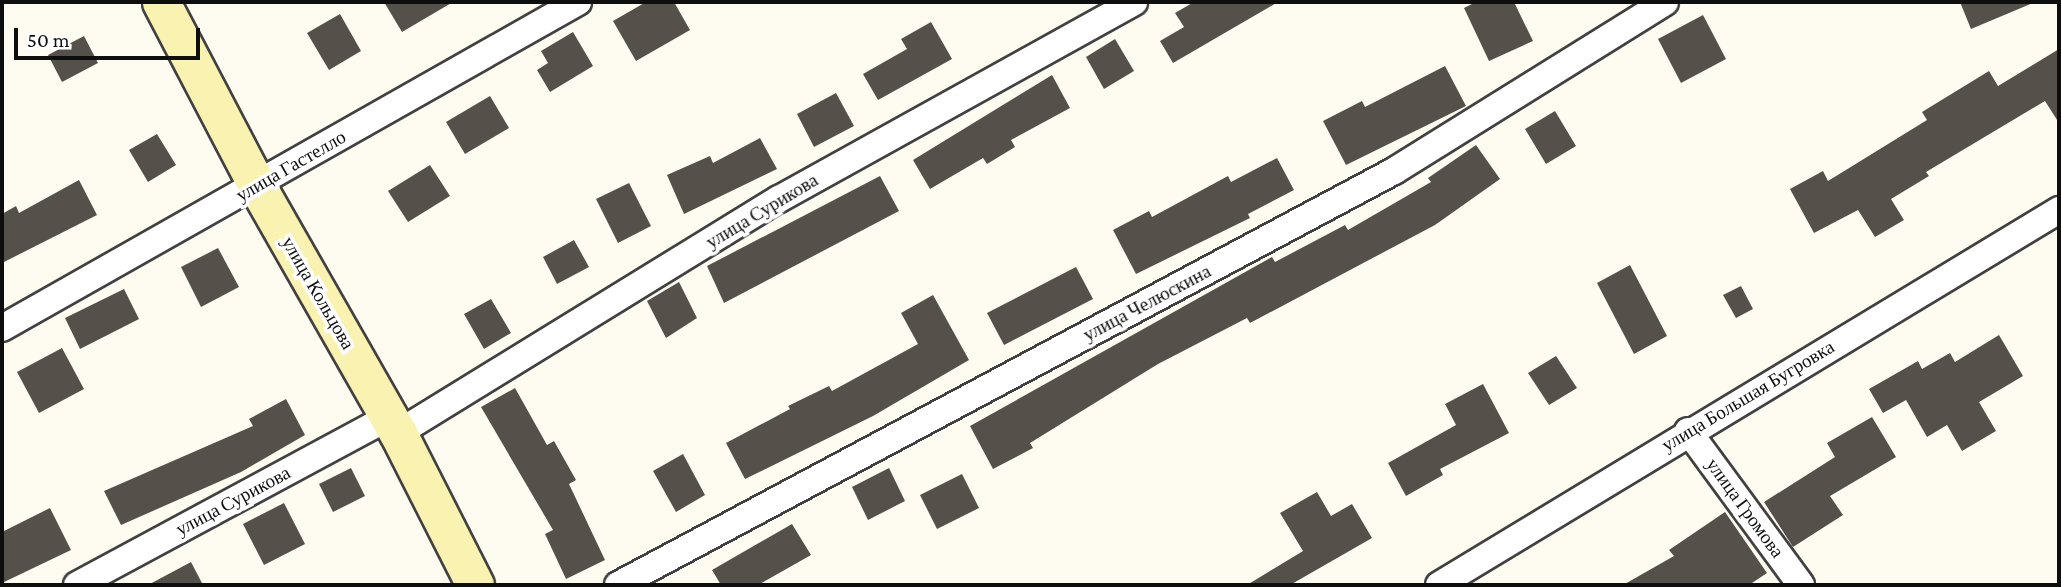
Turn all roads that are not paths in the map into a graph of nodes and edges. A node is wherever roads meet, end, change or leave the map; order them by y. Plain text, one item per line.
1 (161, 2) edge
2 (579, 2) edge
3 (1134, 2) edge
4 (1665, 2) edge
5 (257, 186) junction
6 (2059, 210) edge
7 (2, 328) edge
8 (394, 425) junction
9 (1688, 431) junction
10 (77, 585) edge
11 (475, 585) edge
12 (618, 585) edge
13 (1439, 585) edge
14 (1801, 585) edge

1 - 5 street, улица Кольцова
2 - 5 street, улица Гастелло
3 - 8 street, улица Сурикова
4 - 12 street, улица Челюскина
5 - 7 street, улица Гастелло
5 - 8 street, улица Кольцова
6 - 9 street, улица Большая Бугровка
8 - 10 street, улица Сурикова
8 - 11 street, улица Кольцова
9 - 13 street, улица Большая Бугровка
9 - 14 street, улица Громова

